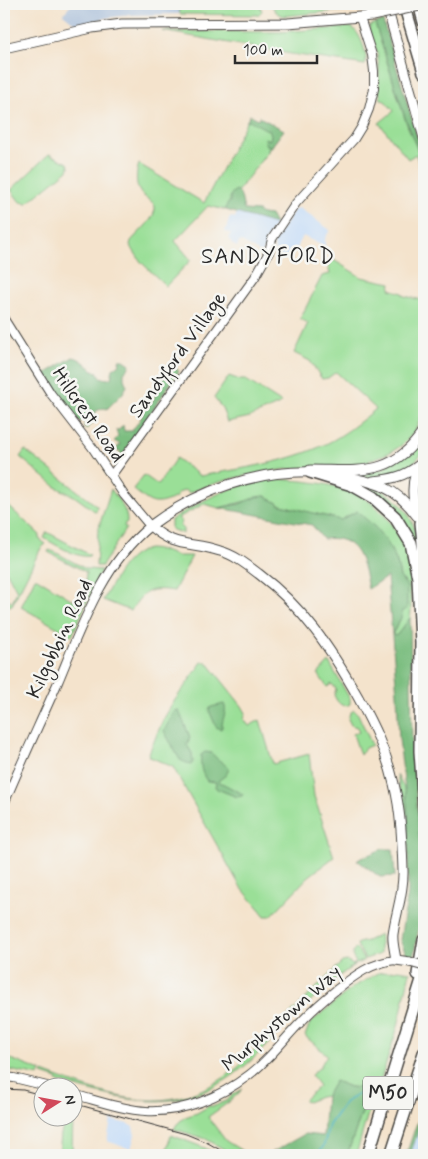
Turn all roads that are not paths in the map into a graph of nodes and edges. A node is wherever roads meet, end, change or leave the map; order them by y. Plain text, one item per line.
1 (386, 4) edge
2 (404, 4) edge
3 (418, 4) edge
4 (424, 5) edge
5 (360, 18) junction
6 (424, 22) edge
7 (4, 48) edge
8 (420, 57) junction
9 (424, 72) edge
10 (424, 83) edge
11 (424, 138) edge
12 (4, 319) edge
13 (424, 430) edge
14 (423, 460) edge
15 (295, 472) junction
16 (310, 472) junction
17 (111, 476) junction
18 (372, 482) junction
19 (421, 522) edge
20 (150, 526) junction
21 (421, 643) junction
22 (4, 804) edge
23 (424, 809) edge
24 (424, 940) edge
25 (396, 960) junction
26 (424, 966) edge
27 (424, 973) edge
28 (407, 1030) junction
29 (424, 1053) edge
30 (4, 1077) edge
31 (32, 1082) edge
32 (82, 1097) edge
33 (368, 1155) edge
34 (391, 1155) edge

1 - 11 main road
2 - 8 highway
3 - 6 highway
4 - 5 main road, bridge
5 - 7 main road
5 - 17 street, Sandyford Village
8 - 9 highway
8 - 10 highway
12 - 17 street, Hillcrest Road
13 - 15 main road
14 - 18 main road
14 - 19 main road
15 - 16 main road
15 - 20 main road
16 - 18 main road
16 - 21 highway
17 - 20 street, Hillcrest Road
18 - 19 main road
19 - 21 highway
20 - 22 street, Kilgobbin Road
20 - 25 main road
21 - 23 highway
24 - 28 highway
25 - 26 main road, bridge
25 - 32 street, Murphystown Way
27 - 28 highway, M50
28 - 33 highway, M50
29 - 34 highway, M50
30 - 31 street

